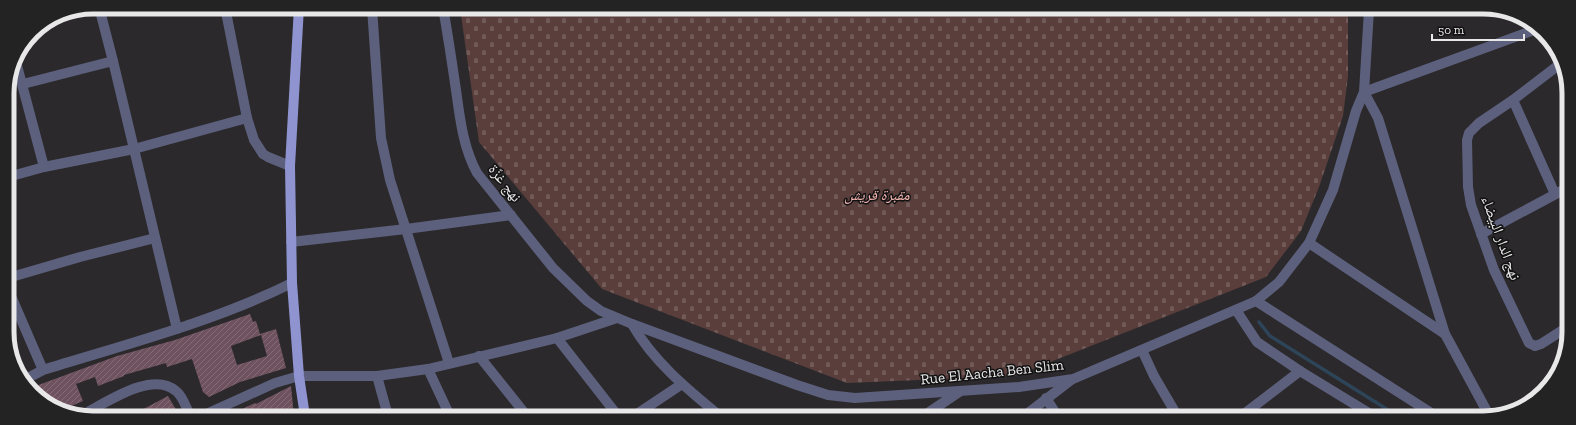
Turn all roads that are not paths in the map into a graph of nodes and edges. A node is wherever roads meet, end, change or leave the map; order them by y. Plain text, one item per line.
1 (101, 14) edge
2 (226, 14) edge
3 (299, 14) edge
4 (372, 14) edge
5 (444, 14) edge
6 (1369, 14) edge
7 (1532, 31) edge
8 (113, 61) junction
9 (1557, 66) edge
10 (18, 69) edge
11 (23, 84) junction
12 (1364, 92) junction
13 (1513, 100) junction
14 (247, 118) junction
15 (134, 149) junction
16 (290, 166) junction
17 (44, 167) junction
18 (14, 175) edge
19 (1562, 190) edge
20 (1555, 194) junction
21 (511, 215) junction
22 (406, 229) junction
23 (1481, 234) junction
24 (155, 238) junction
25 (291, 242) junction
26 (1309, 243) junction
27 (14, 276) edge
28 (292, 283) junction
29 (1256, 301) junction
30 (14, 303) edge
31 (1236, 310) junction
32 (618, 318) junction
33 (632, 324) junction
34 (177, 328) junction
35 (1562, 331) edge
36 (1446, 334) junction
37 (557, 338) junction
38 (1142, 350) junction
39 (479, 356) junction
40 (449, 363) junction
41 (428, 369) junction
42 (43, 370) junction
43 (1300, 371) junction
44 (299, 376) junction
45 (377, 376) junction
46 (28, 378) edge
47 (1073, 379) junction
48 (682, 384) junction
49 (959, 392) junction
50 (1046, 398) junction
51 (90, 411) edge
52 (188, 411) edge
53 (213, 411) edge
54 (303, 411) edge
55 (387, 411) edge
56 (448, 411) edge
57 (523, 411) edge
58 (614, 411) edge
59 (642, 411) edge
60 (714, 411) edge
61 (931, 411) edge
62 (1030, 411) edge
63 (1054, 411) edge
64 (1174, 411) edge
65 (1248, 411) edge
66 (1366, 411) edge
67 (1428, 411) edge
68 (1487, 411) edge

1 - 8 street
2 - 14 street
3 - 16 main road
4 - 22 street
5 - 21 street, نهج غزّة
6 - 12 street
7 - 12 street
8 - 11 street
8 - 15 street
9 - 13 street, نهج الدار البيضاء
10 - 11 street
11 - 17 street
12 - 26 street, Rue El Aacha Ben Slim
12 - 36 street
13 - 20 street
13 - 23 street, نهج الدار البيضاء
14 - 15 street
14 - 16 street
15 - 17 street
15 - 24 street
16 - 25 main road
17 - 18 street
19 - 20 street
20 - 23 street
21 - 22 street
21 - 32 street, نهج غزّة
22 - 25 street
22 - 40 street
23 - 35 street, نهج الدار البيضاء
24 - 27 street
24 - 34 street
25 - 28 main road
26 - 29 street, Rue El Aacha Ben Slim
26 - 36 street
28 - 34 street
28 - 44 main road
29 - 31 street, Rue El Aacha Ben Slim
29 - 67 street
30 - 42 street
31 - 38 street, Rue El Aacha Ben Slim
31 - 43 street
32 - 33 street, نهج غزّة
32 - 37 street
33 - 48 street
33 - 49 street, Rue El Aacha Ben Slim
34 - 42 street
36 - 68 street
37 - 39 street
37 - 58 street
38 - 47 street, Rue El Aacha Ben Slim
38 - 64 street
39 - 40 street
39 - 57 street
40 - 41 street
41 - 45 street
41 - 56 street
42 - 46 street
43 - 65 street
43 - 66 street
44 - 45 street
44 - 53 street
44 - 54 main road
45 - 55 street
47 - 49 street, Rue El Aacha Ben Slim
47 - 50 street
48 - 59 street
48 - 60 street
49 - 61 street
50 - 62 street
50 - 63 street
51 - 52 street

